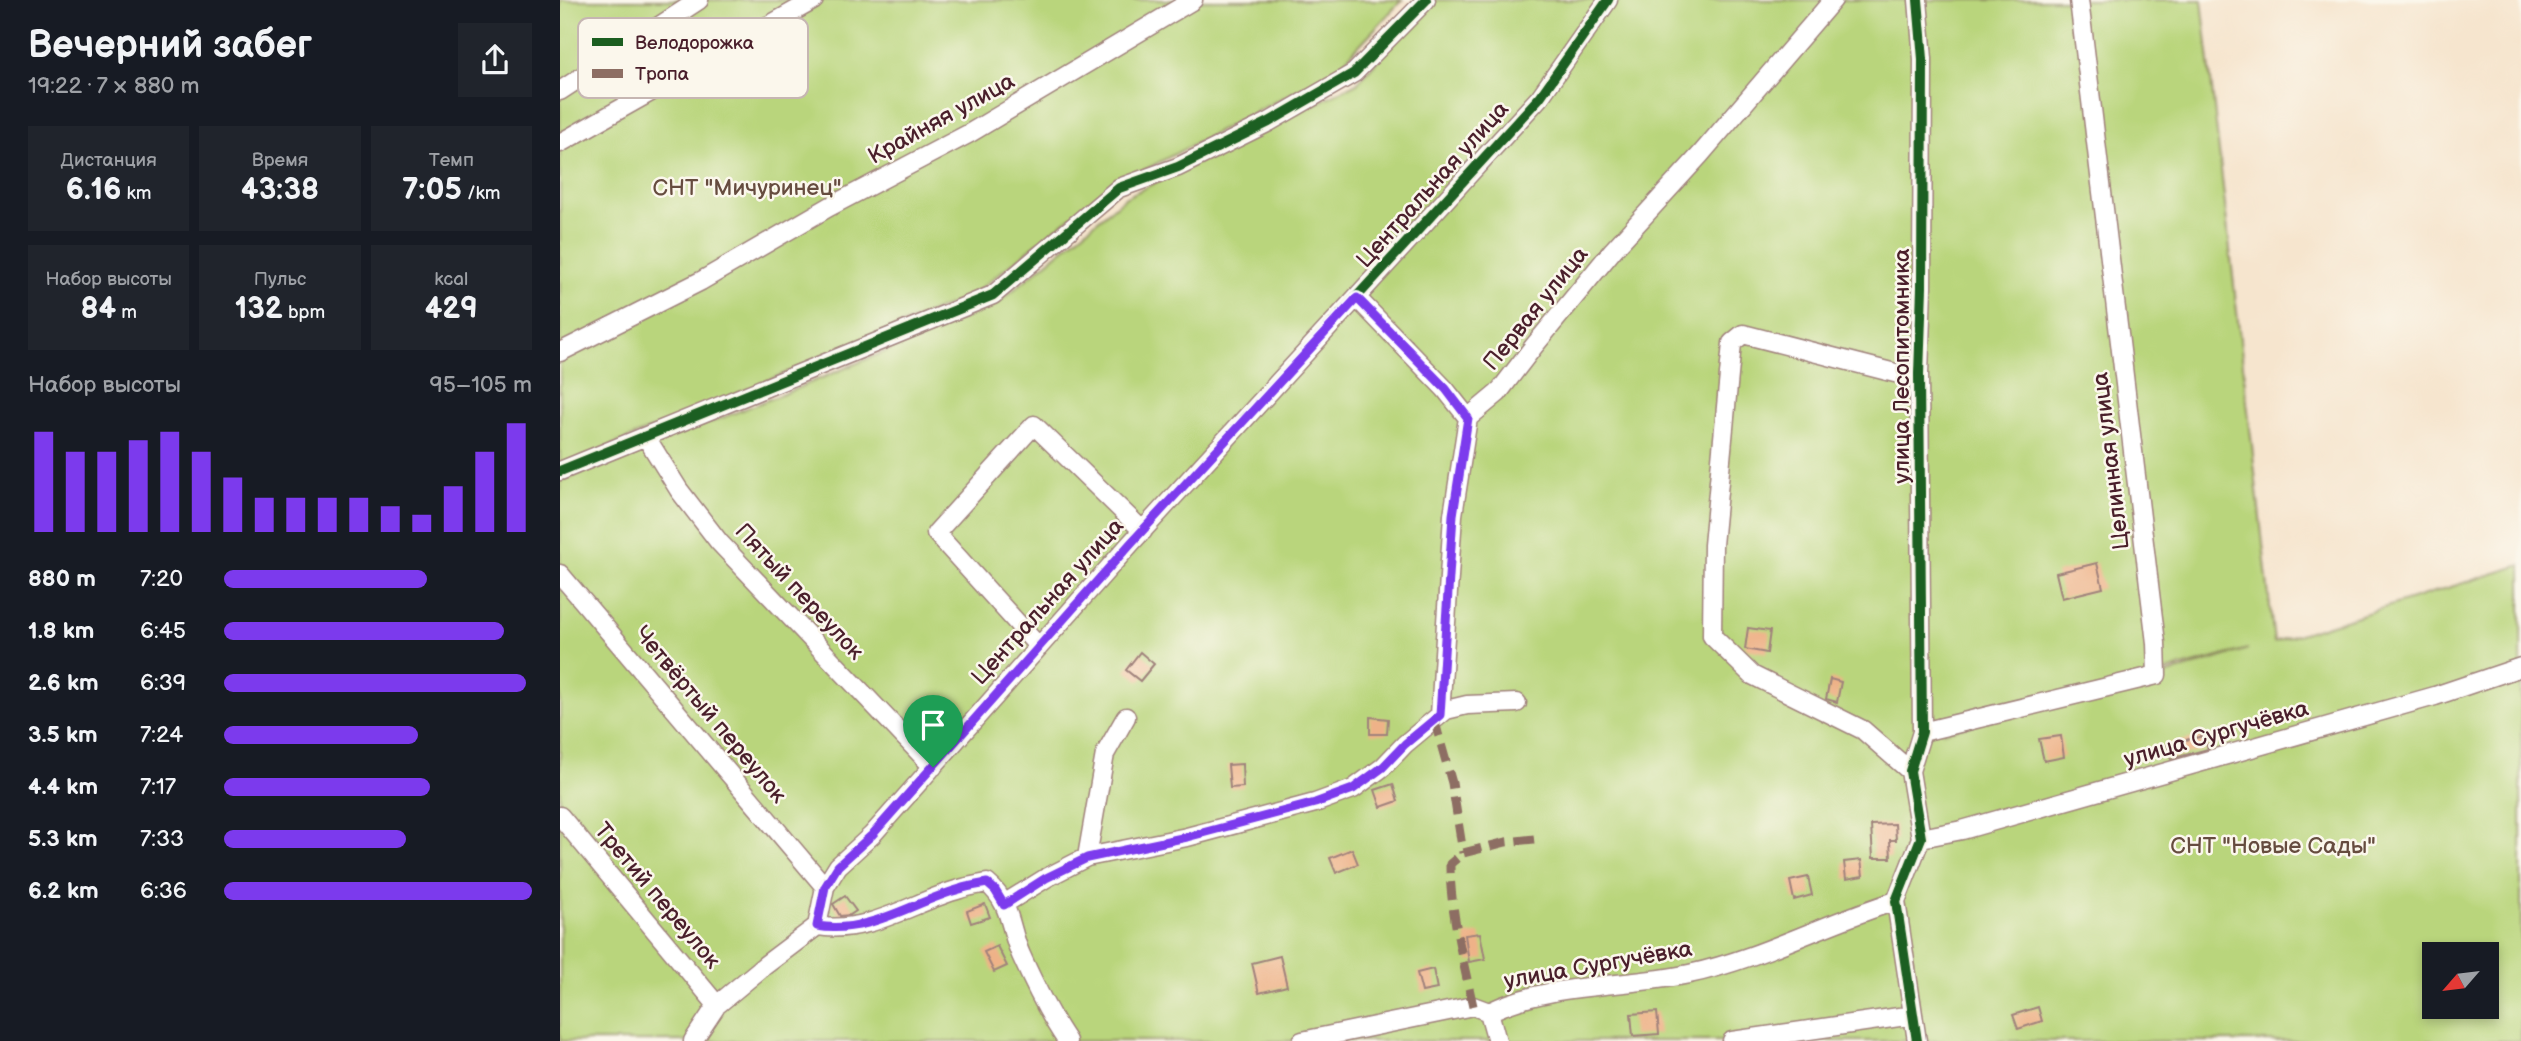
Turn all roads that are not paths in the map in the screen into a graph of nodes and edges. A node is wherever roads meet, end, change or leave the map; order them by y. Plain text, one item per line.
1 (699, 0) edge
2 (814, 0) edge
3 (1193, 0) edge
4 (1426, 0) edge
5 (1608, 0) edge
6 (1833, 0) edge
7 (1918, 0) edge
8 (2079, 0) edge
9 (671, 18) edge
10 (782, 18) edge
11 (578, 78) edge
12 (560, 90) edge
13 (640, 98) edge
14 (560, 143) edge
15 (1357, 298) junction
16 (560, 352) edge
17 (1919, 374) junction
18 (1468, 418) junction
19 (646, 437) junction
20 (560, 471) edge
21 (1143, 531) junction
22 (560, 574) edge
23 (1039, 647) junction
24 (2521, 667) edge
25 (1517, 703) dead end
26 (1440, 715) junction
27 (1126, 717) dead end
28 (1922, 732) junction
29 (933, 767) junction
30 (1910, 771) junction
31 (560, 816) edge
32 (1921, 838) junction
33 (1087, 858) junction
34 (825, 887) junction
35 (1896, 901) junction
36 (1004, 905) junction
37 (817, 926) junction
38 (717, 1006) junction
39 (1489, 1012) junction
40 (1913, 1015) junction
41 (694, 1041) edge
42 (1067, 1041) edge
43 (1302, 1041) edge
44 (1497, 1041) edge
45 (1732, 1041) edge
46 (1917, 1041) edge

1 - 9 street
2 - 10 street
3 - 16 street, Крайняя улица
4 - 19 street
5 - 15 street, Центральная улица
6 - 18 street, Первая улица
7 - 17 street, улица Лесопитомника
8 - 28 street, Целинная улица
11 - 12 street
13 - 14 street
15 - 18 street
15 - 21 street, Центральная улица
17 - 28 street, улица Лесопитомника
17 - 30 street
18 - 26 street
19 - 20 street
19 - 29 street, Пятый переулок
21 - 23 street, Центральная улица
21 - 23 street
22 - 34 street, Четвёртый переулок
23 - 29 street, Центральная улица
24 - 32 street, улица Сургучёвка
25 - 26 street
26 - 33 street
27 - 33 street
28 - 30 street
29 - 34 street, Центральная улица
30 - 32 street
31 - 38 street, Третий переулок
32 - 35 street
33 - 36 street
34 - 37 street, Центральная улица
35 - 39 street, улица Сургучёвка
35 - 40 street
36 - 37 street
36 - 42 street
37 - 38 street
38 - 41 street
39 - 43 street, улица Сургучёвка
39 - 44 street
40 - 45 street
40 - 46 street

